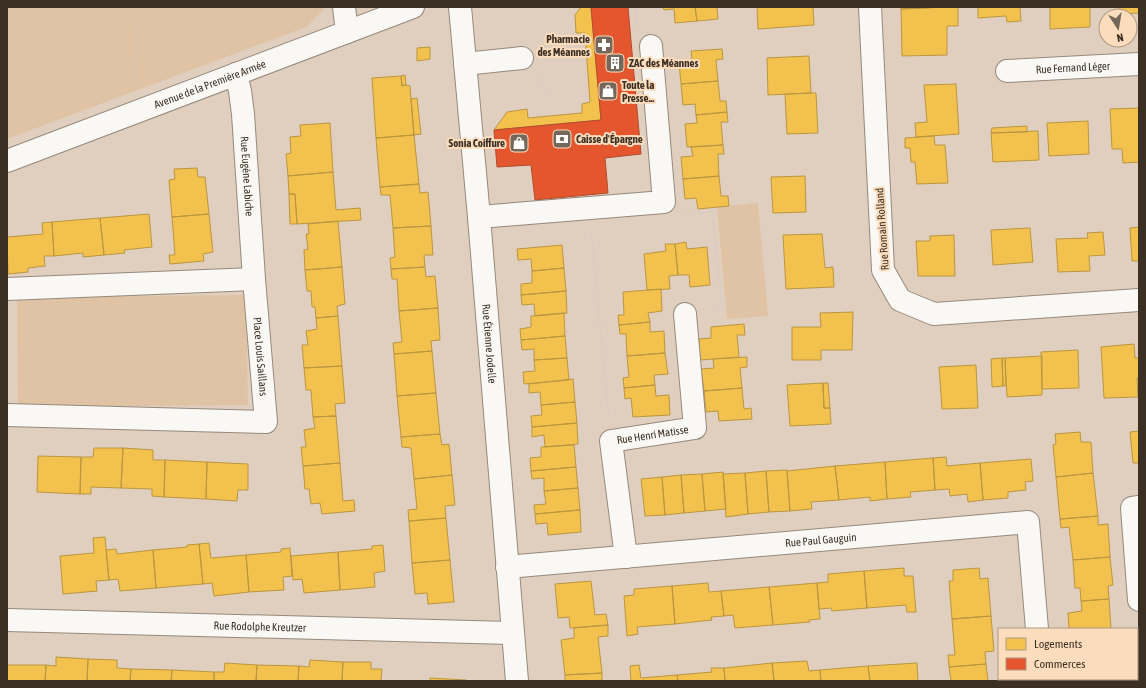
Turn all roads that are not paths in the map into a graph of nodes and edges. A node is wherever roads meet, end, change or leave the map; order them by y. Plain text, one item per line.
1 (344, 7) edge
2 (413, 7) edge
3 (460, 7) edge
4 (870, 7) edge
5 (348, 32) junction
6 (651, 46) dead end
7 (522, 58) dead end
8 (465, 64) junction
9 (1139, 64) edge
10 (1007, 71) dead end
11 (236, 74) junction
12 (7, 161) edge
13 (479, 217) junction
14 (254, 279) junction
15 (7, 289) edge
16 (1139, 300) edge
17 (685, 314) road end
18 (7, 415) edge
19 (1139, 507) edge
20 (626, 557) junction
21 (507, 567) junction
22 (1139, 600) edge
23 (7, 620) edge
24 (1037, 628) edge
25 (513, 633) junction
26 (517, 681) edge

1 - 5 street
2 - 5 street, Avenue de la Première Armée
3 - 8 street, Rue Étienne Jodelle
4 - 16 street, Rue Romain Rolland
5 - 11 street, Avenue de la Première Armée
6 - 13 street
7 - 8 street
8 - 13 street, Rue Étienne Jodelle
9 - 10 street, Rue Fernand Léger
11 - 12 street, Avenue de la Première Armée
11 - 14 street, Rue Eugène Labiche
13 - 21 street, Rue Étienne Jodelle
14 - 15 street
14 - 18 street, Place Louis Saillans
17 - 20 street, Rue Henri Matisse
19 - 22 street
20 - 21 street, Rue Paul Gauguin
20 - 24 street, Rue Paul Gauguin
21 - 25 street, Rue Étienne Jodelle
23 - 25 street, Rue Rodolphe Kreutzer
25 - 26 street, Rue Étienne Jodelle

